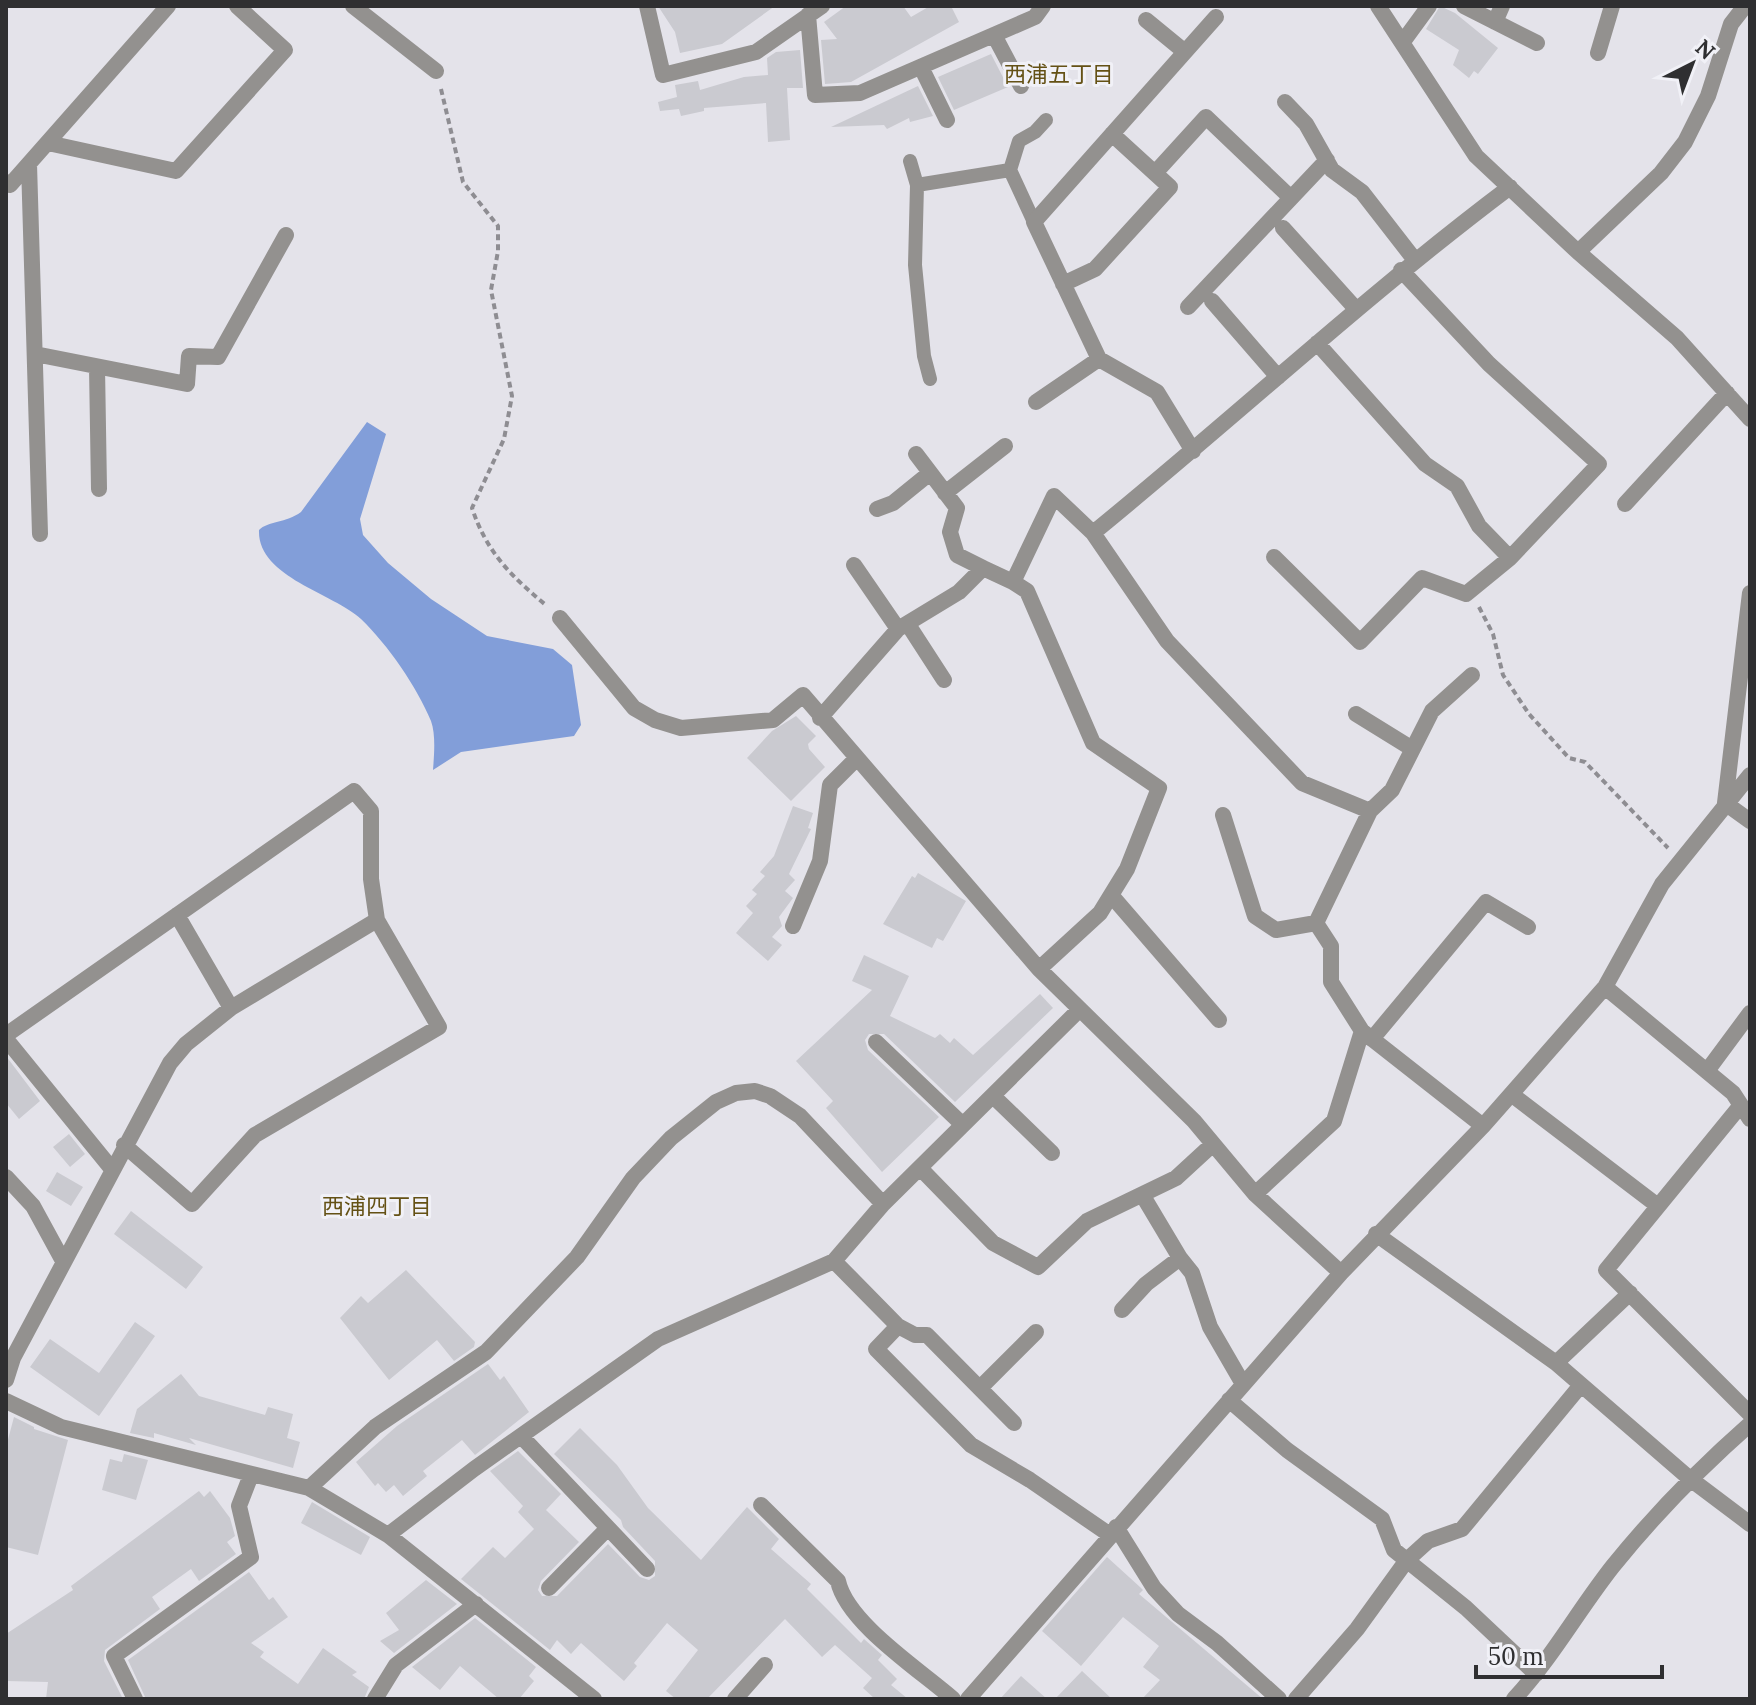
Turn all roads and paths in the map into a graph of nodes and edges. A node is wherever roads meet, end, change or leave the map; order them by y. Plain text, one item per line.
1 (168, 6) edge
2 (237, 6) edge
3 (353, 6) edge
4 (647, 6) edge
5 (1043, 6) edge
6 (1429, 6) edge
7 (1464, 6) edge
8 (1612, 6) edge
9 (1745, 6) edge
10 (815, 11) edge
11 (1387, 11) edge
12 (1498, 14) edge
13 (1216, 17) dead end
14 (1146, 20) dead end
15 (994, 35) junction
16 (1402, 43) junction
17 (1537, 43) dead end
18 (1185, 52) junction
19 (1598, 53) dead end
20 (921, 67) junction
21 (436, 71) joint
22 (1021, 86) dead end
23 (1285, 102) dead end
24 (947, 120) dead end
25 (1046, 120) dead end
26 (1112, 134) junction
27 (48, 143) junction
28 (1327, 160) junction
29 (910, 161) dead end
30 (29, 164) junction
31 (1010, 170) junction
32 (1155, 173) junction
33 (917, 185) junction
34 (7, 186) edge
35 (1510, 187) junction
36 (1291, 198) junction
37 (1034, 222) junction
38 (1283, 228) dead end
39 (286, 235) dead end
40 (1578, 252) junction
41 (1407, 265) junction
42 (1063, 284) junction
43 (1212, 301) dead end
44 (1188, 307) dead end
45 (1356, 309) junction
46 (1317, 343) junction
47 (35, 354) junction
48 (1099, 359) junction
49 (97, 367) junction
50 (1278, 377) junction
51 (930, 379) dead end
52 (1727, 393) junction
53 (1036, 402) dead end
54 (1750, 419) edge
55 (1005, 446) dead end
56 (1193, 451) junction
57 (916, 454) dead end
58 (930, 473) junction
59 (99, 489) dead end
60 (945, 493) junction
61 (1625, 504) dead end
62 (877, 509) dead end
63 (1093, 533) junction
64 (40, 534) dead end
65 (1274, 557) dead end
66 (1510, 558) junction
67 (854, 565) dead end
68 (983, 568) junction
69 (1013, 582) junction
70 (1471, 590) junction
71 (1750, 593) edge
72 (560, 618) joint
73 (904, 627) junction
74 (1472, 675) dead end
75 (944, 680) dead end
76 (1356, 714) dead end
77 (820, 718) junction
78 (1411, 748) junction
79 (856, 759) junction
80 (1750, 775) edge
81 (1725, 803) junction
82 (1370, 811) junction
83 (1223, 815) dead end
84 (1750, 821) edge
85 (1680, 860) junction
86 (1111, 895) junction
87 (177, 915) junction
88 (377, 920) junction
89 (1316, 923) junction
90 (793, 926) dead end
91 (1528, 927) dead end
92 (1039, 969) junction
93 (1605, 987) junction
94 (231, 1008) junction
95 (1079, 1010) junction
96 (1750, 1013) edge
97 (1219, 1020) dead end
98 (1367, 1035) junction
99 (6, 1037) edge
100 (876, 1042) dead end
101 (1707, 1071) junction
102 (1511, 1094) junction
103 (993, 1096) junction
104 (1746, 1112) edge
105 (963, 1125) junction
106 (1483, 1126) junction
107 (1213, 1144) junction
108 (124, 1145) junction
109 (1052, 1153) dead end
110 (111, 1168) junction
111 (920, 1168) junction
112 (6, 1177) edge
113 (1255, 1194) junction
114 (1143, 1196) junction
115 (883, 1204) junction
116 (1658, 1206) junction
117 (1376, 1234) junction
118 (1180, 1258) junction
119 (63, 1261) junction
120 (834, 1261) junction
121 (1341, 1273) junction
122 (1630, 1293) junction
123 (1122, 1310) dead end
124 (898, 1326) junction
125 (1036, 1332) dead end
126 (1556, 1363) junction
127 (6, 1380) edge
128 (1243, 1384) junction
129 (1581, 1385) junction
130 (980, 1388) junction
131 (1229, 1400) junction
132 (6, 1401) edge
133 (1750, 1414) edge
134 (1014, 1423) dead end
135 (1750, 1424) edge
136 (521, 1436) junction
137 (251, 1475) junction
138 (1689, 1478) junction
139 (309, 1488) junction
140 (761, 1505) dead end
141 (1750, 1524) edge
142 (608, 1528) junction
143 (1113, 1531) junction
144 (388, 1535) junction
145 (1407, 1560) junction
146 (647, 1569) dead end
147 (549, 1588) dead end
148 (476, 1604) junction
149 (765, 1665) dead end
150 (1536, 1674) junction
151 (135, 1699) edge
152 (375, 1699) edge
153 (594, 1699) edge
154 (735, 1699) edge
155 (953, 1699) edge
156 (968, 1699) edge
157 (1279, 1699) edge
158 (1296, 1699) edge
159 (1514, 1699) edge

1 - 27 street
2 - 27 street
3 - 21 street
4 - 10 street
5 - 15 street
6 - 16 street
7 - 12 street
8 - 19 street
9 - 40 street
10 - 20 street
11 - 16 street
12 - 17 street
13 - 18 street
14 - 18 street
15 - 20 street
15 - 22 street
16 - 35 street
18 - 26 street
20 - 24 street
21 - 72 path
23 - 28 street
25 - 31 lane
26 - 32 street
26 - 37 street
27 - 30 street
28 - 36 street
28 - 41 street
29 - 33 lane
30 - 34 street
30 - 47 street
31 - 33 lane
31 - 37 lane
32 - 36 street
32 - 42 street
33 - 51 lane
35 - 40 street
35 - 41 street
36 - 44 street
37 - 42 street
38 - 45 street
39 - 49 street
40 - 52 street
41 - 45 street
41 - 66 street
42 - 48 street
43 - 50 street
45 - 46 street
46 - 50 street
46 - 66 street
47 - 49 street
47 - 64 street
48 - 53 street
48 - 56 street
49 - 59 street
50 - 56 street
52 - 54 street
52 - 61 street
55 - 60 street
56 - 63 street
57 - 58 street
58 - 60 street
58 - 62 street
60 - 68 street
63 - 69 street
63 - 82 street
65 - 70 street
66 - 70 street
67 - 73 street
68 - 69 street
68 - 73 street
69 - 86 street
70 - 85 path
71 - 81 street
72 - 77 street
73 - 75 street
73 - 77 street
74 - 78 street
76 - 78 street
77 - 79 street
78 - 82 street
79 - 90 street
79 - 92 street
80 - 81 street
81 - 84 street
81 - 85 street
82 - 89 street
83 - 89 street
85 - 93 street
86 - 92 street
86 - 97 street
87 - 88 street
87 - 94 street
87 - 99 street
88 - 94 street
88 - 108 street
89 - 98 street
91 - 98 street
92 - 95 street
93 - 101 street
93 - 102 street
94 - 108 street
95 - 103 street
95 - 107 street
96 - 101 street
98 - 106 street
98 - 113 street
99 - 110 street
100 - 105 street
101 - 104 street
102 - 106 street
102 - 116 street
103 - 105 street
103 - 109 street
104 - 116 street
105 - 111 street
106 - 117 street
107 - 113 street
107 - 114 street
108 - 110 street
110 - 119 street
111 - 114 street
111 - 115 street
112 - 119 street
113 - 121 street
114 - 118 street
115 - 120 street
115 - 139 street
116 - 122 street
117 - 121 street
117 - 126 street
118 - 123 street
118 - 128 street
119 - 127 street
120 - 124 street
120 - 136 street
121 - 128 street
122 - 126 street
122 - 133 street
124 - 130 street
124 - 143 street
125 - 130 street
126 - 129 street
128 - 131 street
129 - 138 street
129 - 145 street
130 - 134 street
131 - 143 street
131 - 145 street
132 - 137 street
135 - 138 street
136 - 142 street
136 - 144 street
137 - 139 street
137 - 151 street
138 - 141 street
138 - 150 street
139 - 144 street
140 - 155 street
142 - 146 street
142 - 147 street
143 - 156 street
143 - 157 street
144 - 148 street
145 - 150 street
145 - 158 street
148 - 152 street
148 - 153 street
149 - 154 street
150 - 159 street

